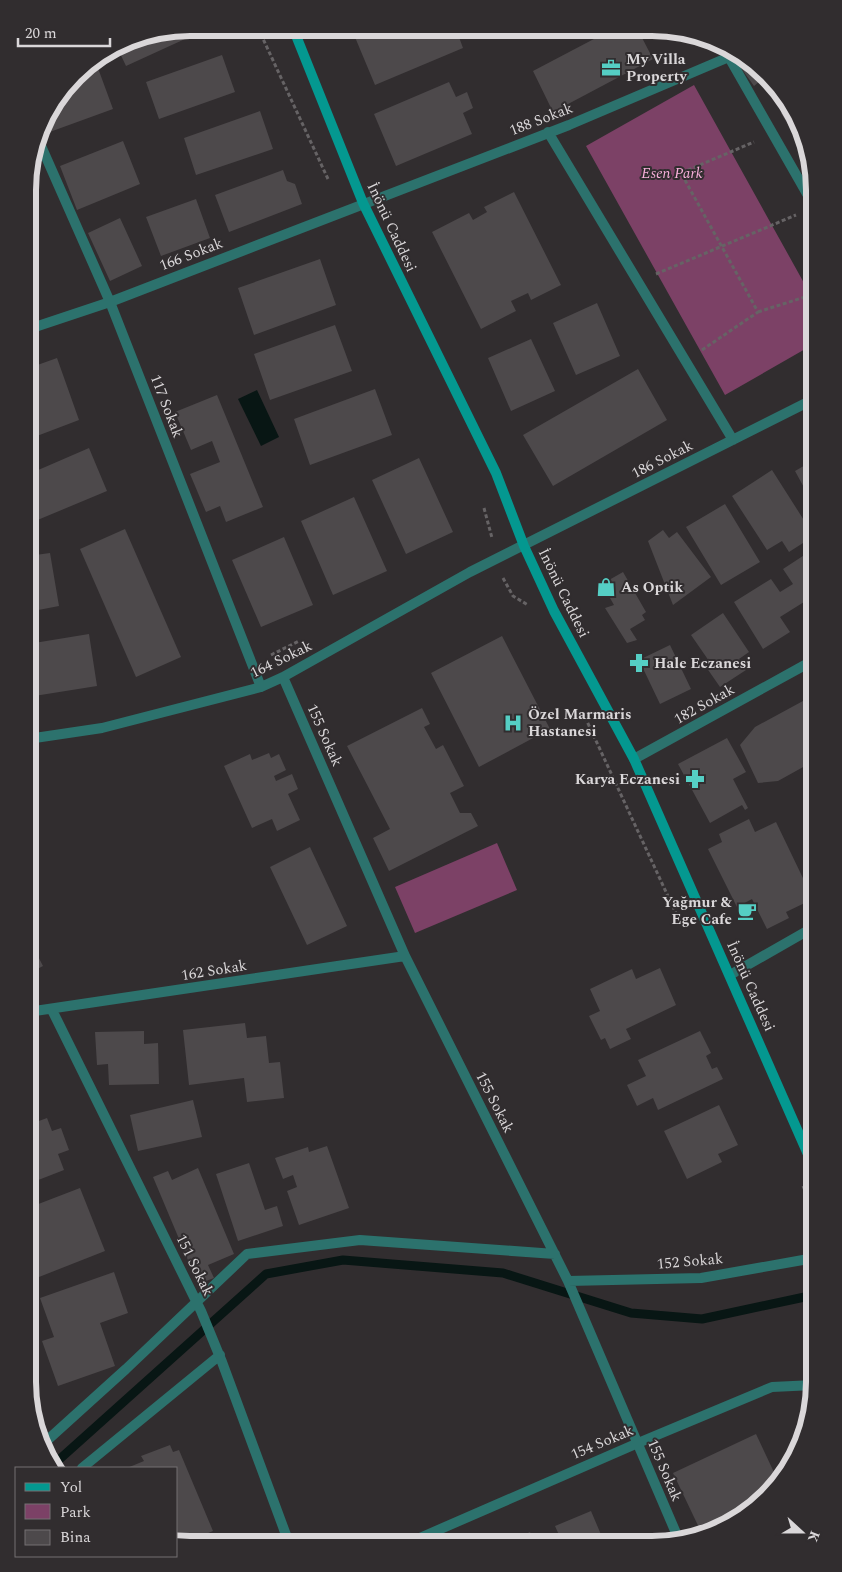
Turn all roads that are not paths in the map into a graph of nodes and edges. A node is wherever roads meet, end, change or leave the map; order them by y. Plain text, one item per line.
1 (297, 37) edge
2 (725, 55) edge
3 (729, 57) edge
4 (548, 132) junction
5 (42, 148) edge
6 (806, 192) edge
7 (363, 203) junction
8 (110, 302) junction
9 (36, 327) edge
10 (806, 403) edge
11 (733, 440) junction
12 (524, 546) junction
13 (806, 665) edge
14 (284, 677) junction
15 (261, 687) junction
16 (36, 738) edge
17 (634, 759) junction
18 (805, 932) edge
19 (405, 956) junction
20 (730, 975) junction
21 (52, 1010) junction
22 (36, 1011) edge
23 (805, 1148) edge
24 (554, 1254) junction
25 (805, 1260) edge
26 (568, 1281) junction
27 (197, 1303) junction
28 (220, 1355) junction
29 (805, 1386) edge
30 (48, 1440) edge
31 (638, 1443) junction
32 (83, 1467) edge
33 (676, 1534) edge
34 (286, 1536) edge
35 (424, 1536) edge

1 - 7 street, İnönü Caddesi
2 - 4 street, 188 Sokak
3 - 6 street
4 - 7 street, 188 Sokak
4 - 11 street
5 - 8 street, 117 Sokak
7 - 8 street, 166 Sokak
7 - 12 street, İnönü Caddesi
8 - 9 street, 166 Sokak
8 - 15 street, 117 Sokak
10 - 11 street, 186 Sokak
11 - 12 street, 186 Sokak
12 - 14 street, 164 Sokak
12 - 17 street, İnönü Caddesi
13 - 17 street, 182 Sokak
14 - 15 street, 164 Sokak
14 - 19 street, 155 Sokak
15 - 16 street, 164 Sokak
17 - 20 street, İnönü Caddesi
18 - 20 street
19 - 21 street, 162 Sokak
19 - 24 street, 155 Sokak
20 - 23 street, İnönü Caddesi
21 - 22 street, 162 Sokak
21 - 27 street, 151 Sokak
24 - 26 street, 155 Sokak
24 - 27 street
25 - 26 street, 152 Sokak
26 - 31 street, 155 Sokak
27 - 28 street, 151 Sokak
27 - 30 street
28 - 32 street
28 - 34 street, 151 Sokak
29 - 31 street, 154 Sokak
31 - 33 street, 155 Sokak
31 - 35 street, 154 Sokak

